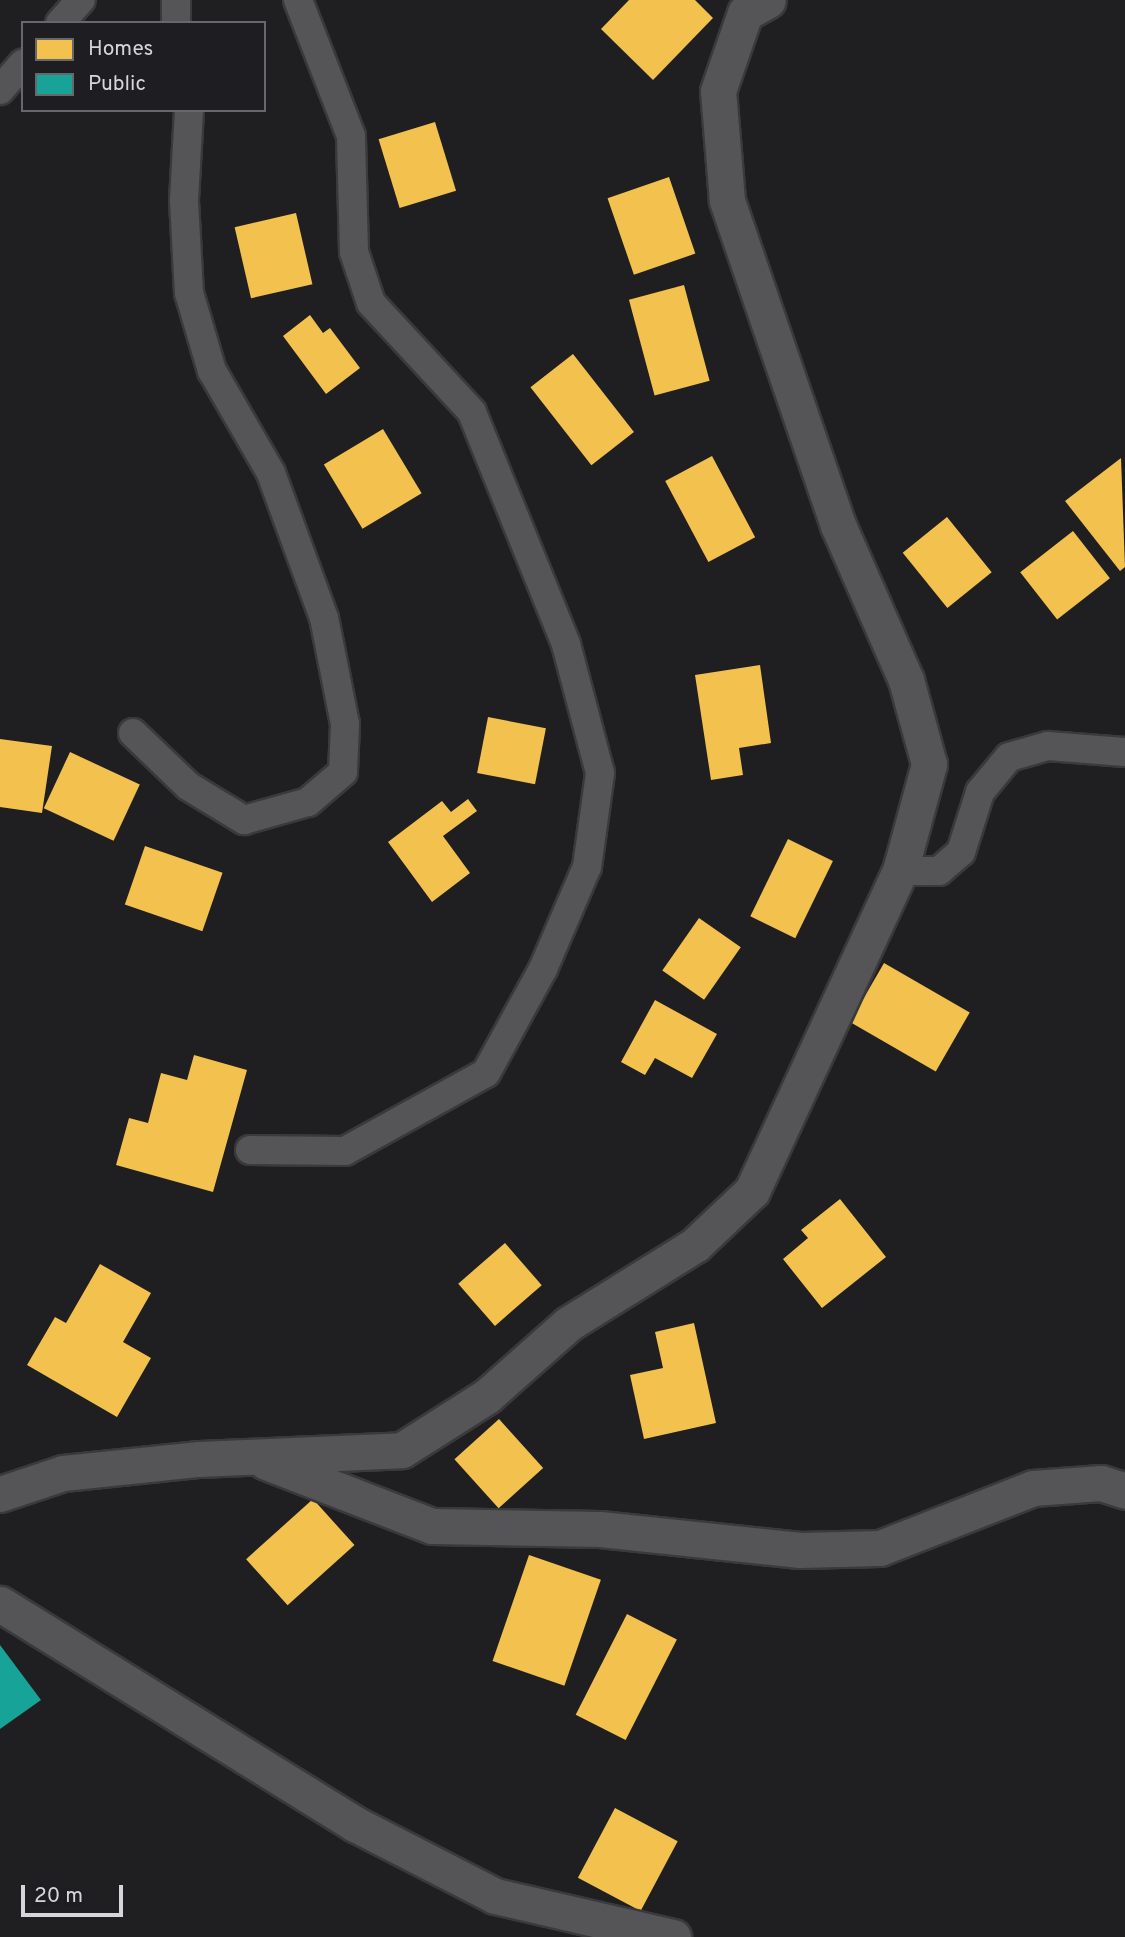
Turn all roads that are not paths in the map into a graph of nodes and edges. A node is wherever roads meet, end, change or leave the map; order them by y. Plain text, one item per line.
1 (81, 0) edge
2 (176, 0) edge
3 (298, 0) edge
4 (768, 0) edge
5 (62, 21) edge
6 (176, 21) edge
7 (21, 66) edge
8 (0, 90) edge
9 (190, 112) edge
10 (132, 733) dead end
11 (1125, 752) edge
12 (900, 871) junction
13 (250, 1150) dead end
14 (251, 1457) junction
15 (1125, 1491) edge
16 (0, 1494) edge
17 (0, 1604) edge
18 (673, 1937) edge

1 - 5 street
2 - 6 street
3 - 13 street
4 - 12 street
7 - 8 street
9 - 10 street
11 - 12 street
12 - 14 street
14 - 15 street
14 - 16 street
17 - 18 street

